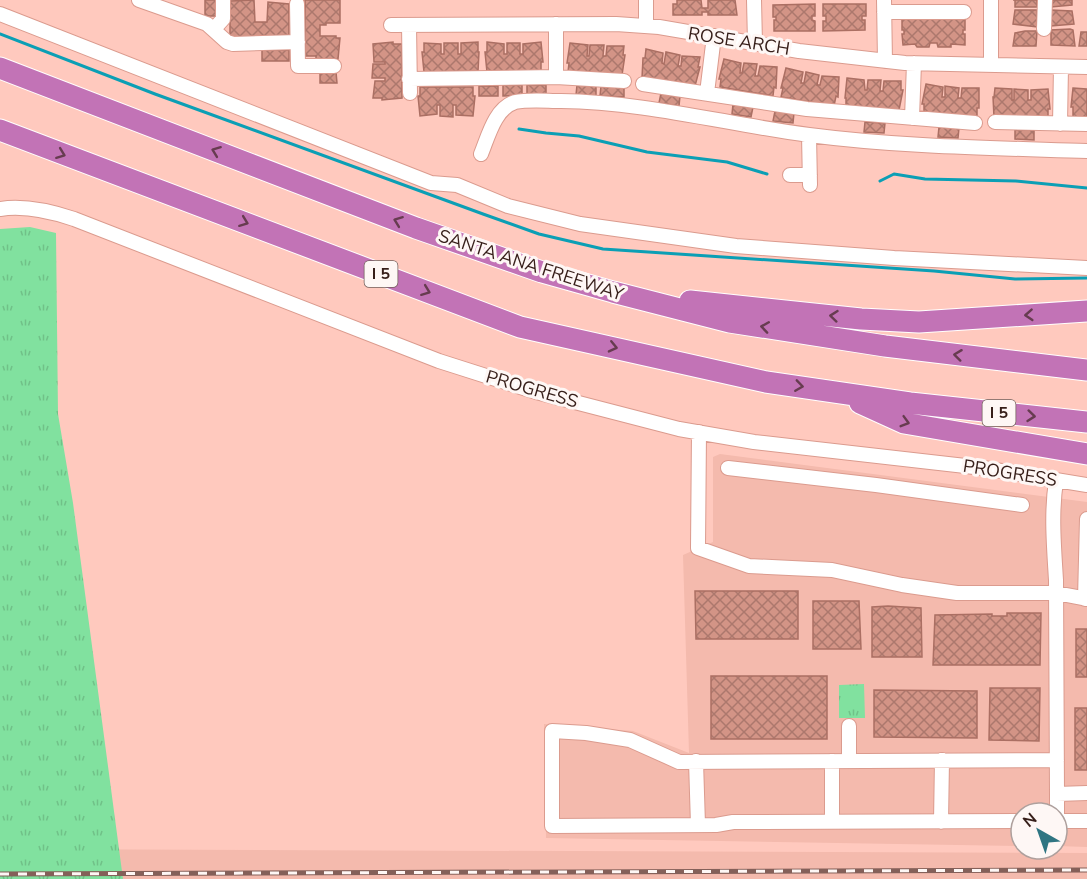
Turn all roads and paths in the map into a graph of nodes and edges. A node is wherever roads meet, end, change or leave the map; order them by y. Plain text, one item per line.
1 (139, 0) edge
2 (223, 0) edge
3 (646, 0) edge
4 (754, 0) edge
5 (991, 0) edge
6 (1045, 0) edge
7 (297, 4) dead end
8 (177, 6) edge
9 (884, 6) edge
10 (934, 6) edge
11 (964, 12) dead end
12 (0, 14) edge
13 (556, 24) junction
14 (391, 25) dead end
15 (409, 25) junction
16 (646, 26) junction
17 (214, 29) junction
18 (1044, 29) dead end
19 (714, 36) junction
20 (298, 42) junction
21 (755, 43) junction
22 (885, 61) junction
23 (914, 63) junction
24 (991, 65) junction
25 (334, 66) dead end
26 (1061, 67) junction
27 (1087, 67) edge
28 (0, 68) edge
29 (556, 78) junction
30 (624, 81) dead end
31 (644, 84) dead end
32 (707, 93) junction
33 (912, 118) junction
34 (995, 122) dead end
35 (975, 123) dead end
36 (1060, 124) junction
37 (1087, 124) edge
38 (2, 132) edge
39 (808, 135) junction
40 (1087, 151) edge
41 (481, 153) dead end
42 (790, 175) dead end
43 (0, 209) edge
44 (1087, 268) edge
45 (613, 292) junction
46 (1087, 311) edge
47 (1037, 364) junction
48 (1087, 364) edge
49 (1087, 370) edge
50 (832, 391) junction
51 (1087, 422) edge
52 (699, 432) junction
53 (1087, 454) edge
54 (729, 468) dead end
55 (1056, 481) junction
56 (1087, 485) edge
57 (1022, 506) dead end
58 (1087, 519) edge
59 (1056, 593) junction
60 (1086, 599) edge
61 (849, 726) dead end
62 (942, 760) junction
63 (1057, 760) junction
64 (696, 761) junction
65 (832, 761) junction
66 (849, 761) junction
67 (1057, 794) junction
68 (1087, 794) edge
69 (1057, 801) edge
70 (1009, 821) edge
71 (1069, 821) edge
72 (1087, 821) edge
73 (832, 822) junction
74 (941, 822) junction
75 (698, 825) junction

1 - 8 street
2 - 17 street
3 - 16 street
4 - 21 street
5 - 24 street
6 - 18 street
7 - 20 street
8 - 17 street
9 - 10 street
9 - 22 street
10 - 11 street
12 - 44 street
13 - 15 street, ROSE ARCH
13 - 16 street, ROSE ARCH
13 - 29 street
14 - 15 street, ROSE ARCH
15 - 29 street
16 - 19 street, ROSE ARCH
17 - 20 street
19 - 21 street, ROSE ARCH
19 - 32 street
20 - 25 street
21 - 22 street, ROSE ARCH
22 - 23 street, ROSE ARCH
23 - 24 street, ROSE ARCH
23 - 33 street
24 - 26 street, ROSE ARCH
26 - 27 street, ROSE ARCH
26 - 36 street
45 -> 28 highway, SANTA ANA FREEWAY
29 - 30 street
31 - 32 street
32 - 33 street
33 - 35 street
34 - 36 street
36 - 37 street
38 -> 50 highway, I 5
39 - 40 street
39 - 41 street
39 - 42 street
43 - 52 street, PROGRESS
46 -> 45 highway
47 -> 45 highway, SANTA ANA FREEWAY
47 - 48 highway
47 - 49 highway, SANTA ANA FREEWAY
50 -> 51 highway, I 5
50 -> 53 highway
52 - 55 street, PROGRESS
52 - 59 street
54 - 57 street
55 - 56 street, PROGRESS
55 - 59 street
58 - 60 street
59 - 60 street
59 - 63 street
61 - 66 street
62 - 63 street
62 - 66 street
62 - 74 street
63 - 67 street
64 - 65 street
64 - 75 street
64 - 75 street
65 - 66 street
65 - 73 street
67 - 68 street
67 - 69 street
70 - 74 street
71 - 72 street
73 - 74 street
73 - 75 street

